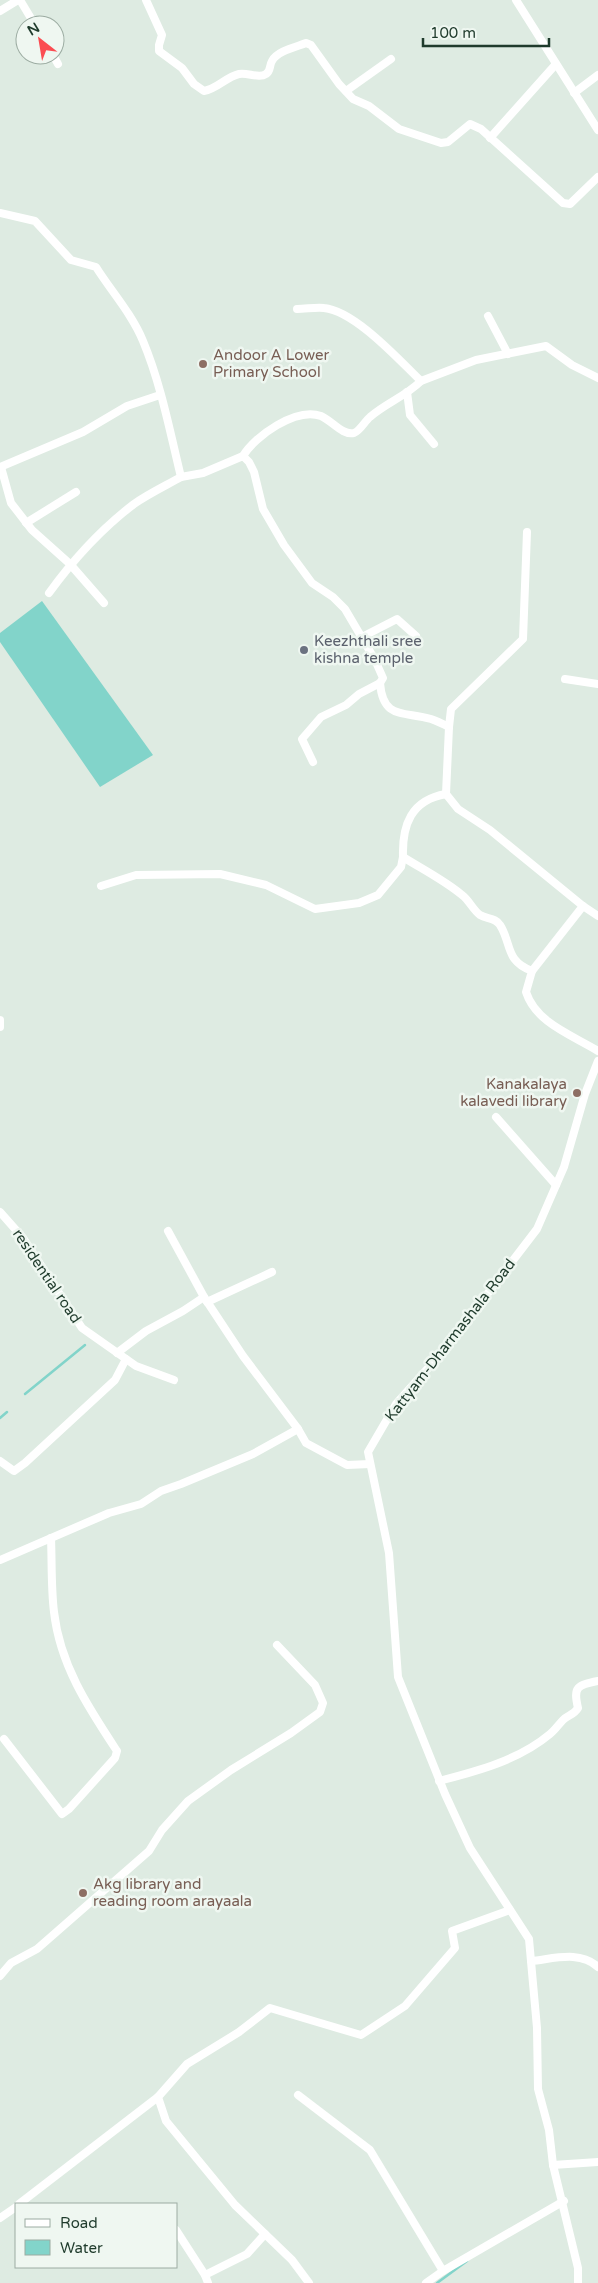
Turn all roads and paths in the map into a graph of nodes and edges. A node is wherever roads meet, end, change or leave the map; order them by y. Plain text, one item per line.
1 (19, 0) edge
2 (146, 0) edge
3 (516, 0) edge
4 (0, 10) edge
5 (29, 15) edge
6 (391, 59) dead end
7 (556, 64) junction
8 (598, 75) edge
9 (346, 91) junction
10 (574, 93) junction
11 (598, 130) edge
12 (490, 138) junction
13 (598, 177) edge
14 (0, 213) edge
15 (297, 309) dead end
16 (488, 316) dead end
17 (508, 354) junction
18 (598, 378) edge
19 (421, 381) junction
20 (407, 392) junction
21 (160, 395) junction
22 (434, 444) dead end
23 (243, 456) junction
24 (0, 467) edge
25 (181, 477) junction
26 (76, 492) dead end
27 (26, 523) junction
28 (527, 532) dead end
29 (70, 564) junction
30 (49, 593) dead end
31 (104, 603) dead end
32 (416, 636) dead end
33 (362, 637) junction
34 (565, 679) dead end
35 (380, 682) junction
36 (598, 684) edge
37 (449, 727) junction
38 (313, 762) dead end
39 (446, 794) junction
40 (403, 857) junction
41 (100, 886) dead end
42 (583, 906) junction
43 (598, 916) edge
44 (532, 971) junction
45 (0, 1020) edge
46 (0, 1027) edge
47 (598, 1051) edge
48 (598, 1061) edge
49 (496, 1117) dead end
50 (556, 1185) junction
51 (0, 1212) edge
52 (168, 1232) dead end
53 (272, 1272) dead end
54 (206, 1299) junction
55 (118, 1353) junction
56 (126, 1359) junction
57 (174, 1380) dead end
58 (298, 1429) junction
59 (0, 1461) edge
60 (370, 1464) junction
61 (51, 1538) junction
62 (0, 1560) edge
63 (277, 1646) dead end
64 (598, 1681) edge
65 (4, 1739) dead end
66 (440, 1781) junction
67 (510, 1910) junction
68 (531, 1962) junction
69 (598, 1966) edge
70 (0, 1976) edge
71 (298, 2095) dead end
72 (158, 2097) junction
73 (598, 2162) edge
74 (553, 2165) junction
75 (564, 2202) junction
76 (21, 2203) edge
77 (15, 2207) edge
78 (0, 2218) edge
79 (178, 2233) edge
80 (265, 2234) junction
81 (443, 2271) junction
82 (206, 2279) edge
83 (309, 2283) edge
84 (426, 2283) edge
85 (578, 2283) edge

1 - 4 street
1 - 5 street
2 - 9 street
3 - 7 street
6 - 9 street
7 - 10 street
7 - 12 street
8 - 10 street
9 - 12 street
10 - 11 street
12 - 13 street
14 - 21 street
15 - 19 street
16 - 17 street
17 - 18 street
17 - 19 street
19 - 20 street
20 - 22 street
20 - 23 street
21 - 24 street
21 - 25 street
23 - 25 street
23 - 33 street
24 - 27 street
25 - 29 street
26 - 27 street
27 - 29 street
28 - 37 street
29 - 30 street
29 - 31 street
32 - 33 street
33 - 35 street
34 - 36 street
35 - 37 street
35 - 38 street
37 - 39 street
39 - 40 street
39 - 42 street
40 - 41 street
40 - 44 street
42 - 43 street
42 - 44 street
44 - 47 street
45 - 46 street
48 - 50 street, Kattyam-Dharmashala Road
49 - 50 street
50 - 60 street, Kattyam-Dharmashala Road
51 - 55 street, residential road
52 - 54 street
53 - 54 street
54 - 55 street
54 - 58 street
55 - 56 street, residential road
56 - 57 street, residential road
56 - 59 street
58 - 60 street
58 - 61 street
60 - 66 street, Kattyam-Dharmashala Road
61 - 62 street
61 - 65 street
63 - 70 street
64 - 66 street
66 - 67 street, Kattyam-Dharmashala Road
67 - 68 street, Kattyam-Dharmashala Road
67 - 72 street
68 - 69 street
68 - 74 street, Kattyam-Dharmashala Road
71 - 81 street
72 - 76 street
72 - 80 street
73 - 74 street
74 - 75 street, Kattyam-Dharmashala Road
75 - 81 street
75 - 85 street, Kattyam-Dharmashala Road
77 - 78 street
79 - 82 street
80 - 82 street
80 - 83 street
81 - 84 street

